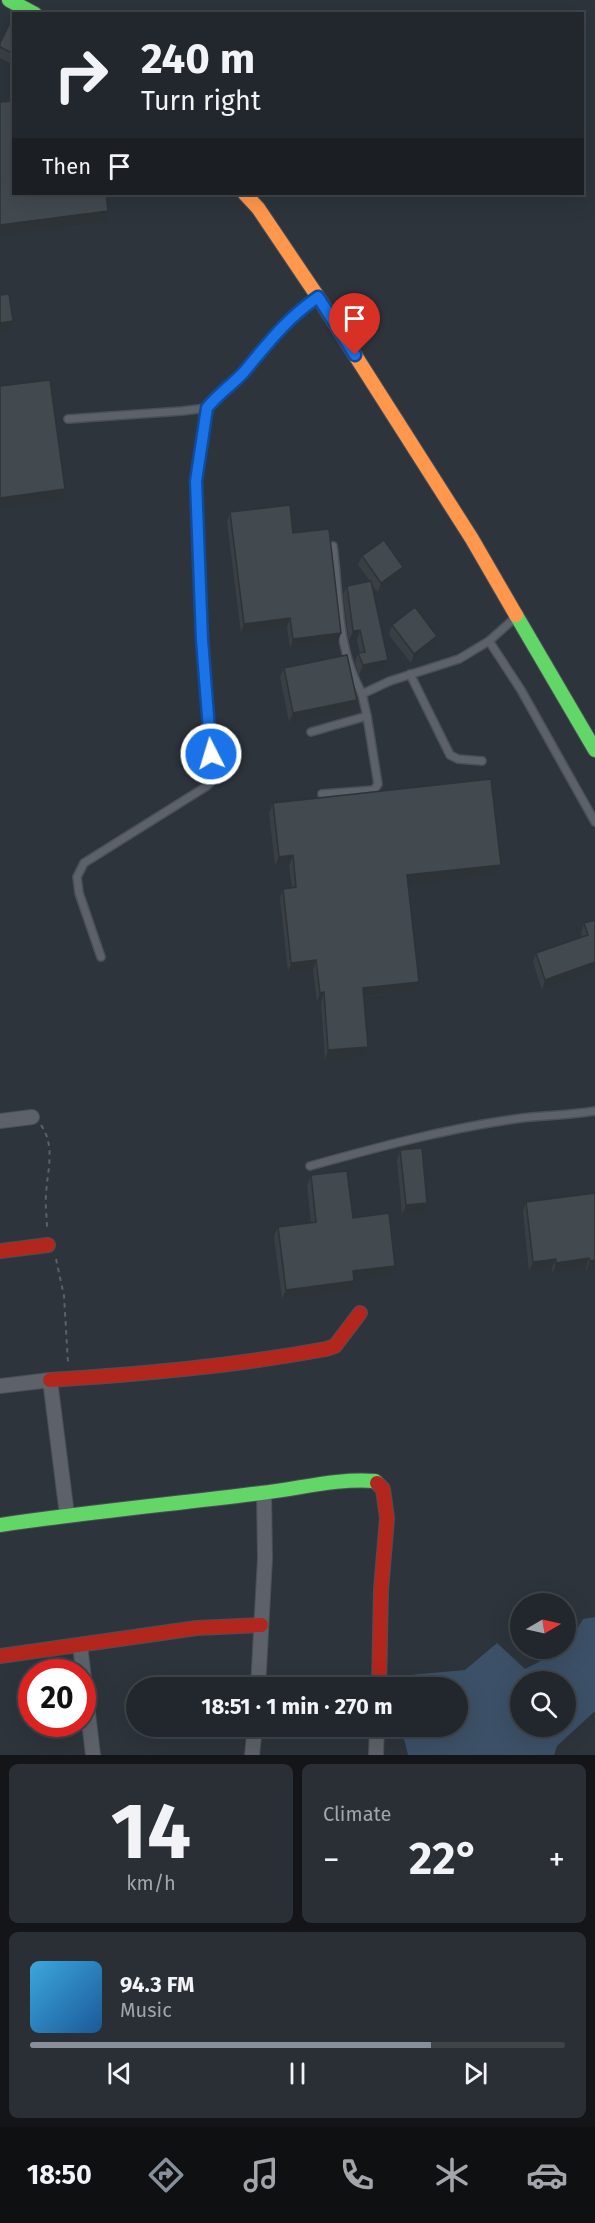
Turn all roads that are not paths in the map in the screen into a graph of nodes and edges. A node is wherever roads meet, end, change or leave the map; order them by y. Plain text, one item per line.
1 (9, 0) edge
2 (31, 12) edge
3 (246, 195) edge
4 (318, 297) junction
5 (207, 408) junction
6 (68, 418) dead end
7 (333, 546) edge
8 (517, 617) junction
9 (489, 640) junction
10 (410, 674) junction
11 (362, 694) junction
12 (367, 716) junction
13 (310, 732) dead end
14 (595, 750) edge
15 (482, 760) dead end
16 (322, 794) dead end
17 (595, 822) edge
18 (101, 957) dead end
19 (595, 1111) edge
20 (32, 1117) road end
21 (0, 1121) edge
22 (310, 1166) dead end
23 (48, 1245) road end
24 (0, 1251) edge
25 (360, 1313) dead end
26 (50, 1380) junction
27 (0, 1386) edge
28 (264, 1493) junction
29 (67, 1515) junction
30 (0, 1525) edge
31 (261, 1625) junction
32 (80, 1645) junction
33 (0, 1656) edge
34 (259, 1677) edge
35 (379, 1677) edge
36 (254, 1737) edge
37 (377, 1737) edge
38 (93, 1755) edge
39 (252, 1755) edge
40 (376, 1755) edge

1 - 2 street
3 - 4 street
4 - 5 lane
4 - 8 street
5 - 6 lane
5 - 18 lane
7 - 11 lane
8 - 9 lane
8 - 14 street
9 - 10 lane
9 - 17 lane
10 - 11 lane
10 - 15 lane
11 - 12 lane
12 - 13 lane
12 - 16 lane
19 - 22 lane
20 - 21 street
23 - 24 street
25 - 26 street
26 - 27 street
26 - 29 street
28 - 29 street
28 - 31 street
28 - 35 street
29 - 30 street
31 - 32 street
31 - 34 street
32 - 33 street
32 - 38 street
36 - 39 street
37 - 40 street

